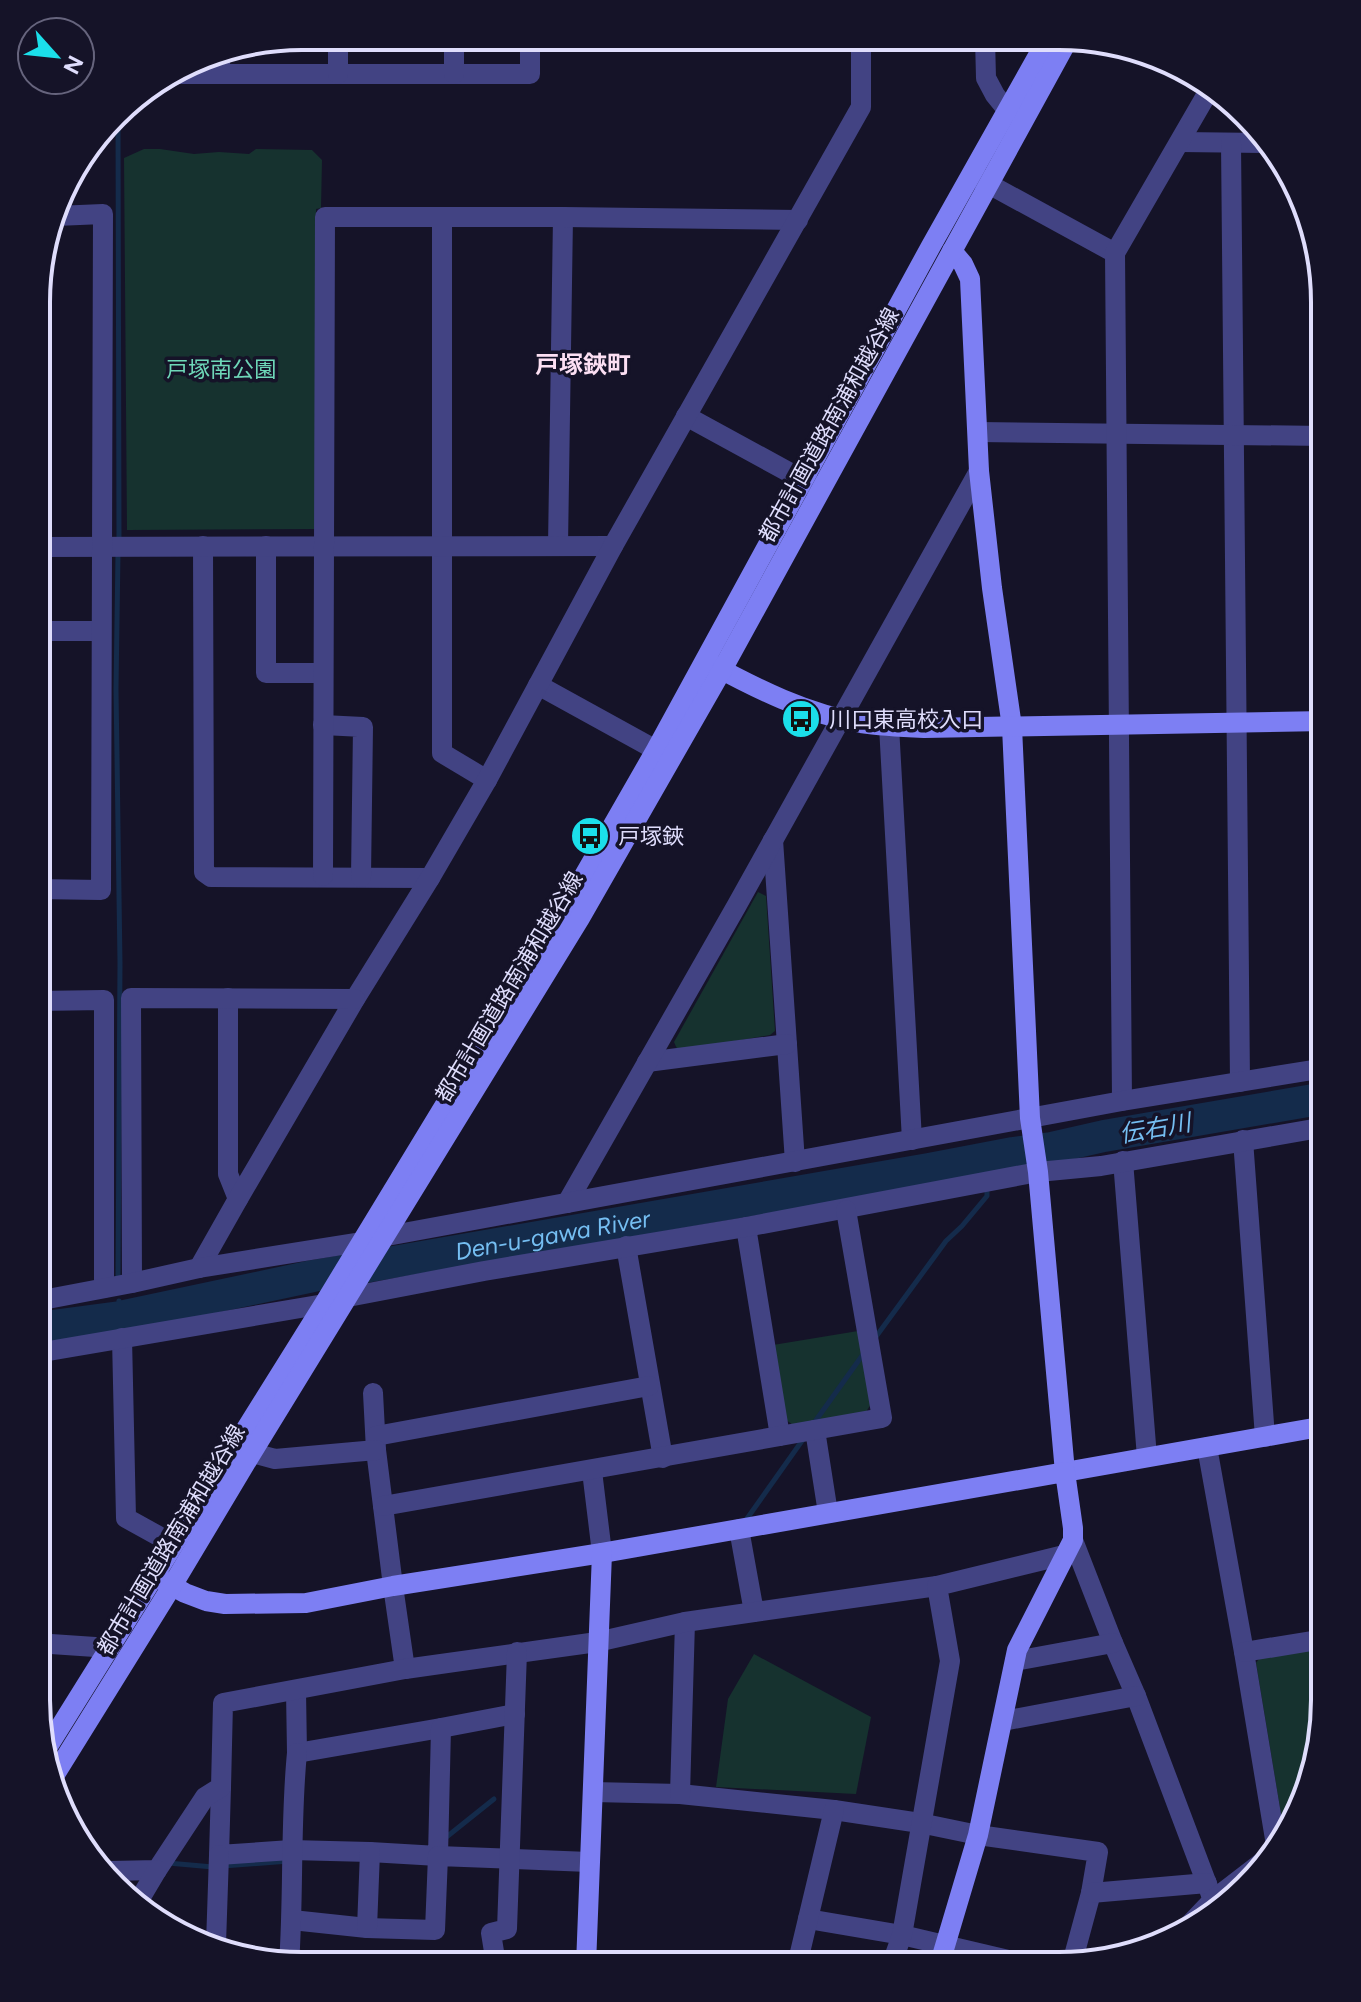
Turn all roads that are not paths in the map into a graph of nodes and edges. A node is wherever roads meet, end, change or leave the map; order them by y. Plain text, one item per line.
1 (861, 50) edge
2 (985, 50) edge
3 (1041, 50) edge
4 (1061, 50) edge
5 (338, 51) edge
6 (454, 51) edge
7 (530, 51) edge
8 (220, 64) edge
9 (196, 74) edge
10 (220, 74) junction
11 (338, 74) junction
12 (454, 74) junction
13 (1205, 97) edge
14 (1008, 111) junction
15 (1180, 142) junction
16 (1231, 143) junction
17 (1254, 143) edge
18 (980, 179) junction
19 (66, 216) edge
20 (442, 217) junction
21 (563, 217) junction
22 (798, 220) junction
23 (952, 251) junction
24 (1115, 253) junction
25 (686, 416) junction
26 (978, 432) junction
27 (1116, 435) junction
28 (1233, 436) junction
29 (1311, 436) edge
30 (979, 471) junction
31 (802, 480) junction
32 (821, 490) junction
33 (102, 546) junction
34 (203, 546) junction
35 (266, 546) junction
36 (323, 546) junction
37 (441, 546) junction
38 (558, 546) junction
39 (613, 546) junction
40 (50, 547) edge
41 (50, 631) edge
42 (101, 631) junction
43 (713, 665) junction
44 (323, 673) junction
45 (538, 685) junction
46 (841, 719) junction
47 (1236, 721) junction
48 (1311, 721) edge
49 (323, 725) junction
50 (1118, 725) junction
51 (889, 726) junction
52 (1012, 727) junction
53 (656, 750) junction
54 (487, 780) junction
55 (773, 840) junction
56 (323, 876) junction
57 (361, 877) junction
58 (430, 878) junction
59 (50, 889) edge
60 (228, 998) junction
61 (355, 999) junction
62 (50, 1001) edge
63 (787, 1044) junction
64 (647, 1062) junction
65 (1310, 1070) edge
66 (1240, 1082) junction
67 (1122, 1101) junction
68 (1030, 1118) junction
69 (1310, 1129) edge
70 (912, 1140) junction
71 (1243, 1140) junction
72 (1123, 1161) junction
73 (795, 1162) junction
74 (1038, 1172) junction
75 (238, 1199) junction
76 (567, 1203) junction
77 (846, 1210) junction
78 (746, 1227) junction
79 (369, 1246) junction
80 (626, 1246) junction
81 (199, 1268) junction
82 (132, 1283) junction
83 (104, 1288) junction
84 (338, 1296) junction
85 (50, 1298) edge
86 (122, 1338) junction
87 (50, 1351) edge
88 (649, 1386) junction
89 (373, 1393) dead end
90 (1310, 1429) edge
91 (815, 1430) junction
92 (780, 1436) junction
93 (1265, 1437) junction
94 (376, 1443) junction
95 (1207, 1447) junction
96 (242, 1450) junction
97 (1147, 1457) junction
98 (663, 1458) junction
99 (592, 1471) junction
100 (1065, 1472) junction
101 (383, 1506) junction
102 (828, 1513) junction
103 (739, 1529) junction
104 (173, 1544) junction
105 (1068, 1547) junction
106 (602, 1553) junction
107 (153, 1576) junction
108 (172, 1586) junction
109 (393, 1586) junction
110 (937, 1586) junction
111 (754, 1612) junction
112 (685, 1622) junction
113 (1310, 1641) edge
114 (597, 1642) junction
115 (1113, 1643) junction
116 (50, 1644) edge
117 (110, 1648) junction
118 (517, 1652) junction
119 (1244, 1652) junction
120 (1015, 1661) junction
121 (405, 1669) junction
122 (296, 1691) junction
123 (1136, 1696) junction
124 (515, 1714) junction
125 (1003, 1721) junction
126 (441, 1728) junction
127 (54, 1738) edge
128 (297, 1753) junction
129 (60, 1767) edge
130 (221, 1787) junction
131 (593, 1792) junction
132 (680, 1794) junction
133 (834, 1810) junction
134 (920, 1823) junction
135 (1273, 1832) edge
136 (978, 1835) junction
137 (291, 1850) junction
138 (370, 1852) junction
139 (219, 1855) junction
140 (438, 1856) junction
141 (510, 1858) junction
142 (589, 1862) junction
143 (157, 1870) junction
144 (118, 1871) edge
145 (1240, 1874) edge
146 (1210, 1892) junction
147 (1091, 1893) junction
148 (143, 1894) edge
149 (1197, 1910) edge
150 (808, 1919) junction
151 (292, 1920) junction
152 (367, 1928) junction
153 (902, 1935) junction
154 (216, 1936) edge
155 (290, 1951) edge
156 (1075, 1951) edge
157 (494, 1952) edge
158 (586, 1952) edge
159 (800, 1952) edge
160 (896, 1952) edge
161 (934, 1952) edge
162 (943, 1952) edge

1 - 22 street
2 - 14 street
3 - 14 street, 都市計画道路南浦和越谷線
4 - 18 street, 都市計画道路南浦和越谷線
5 - 11 street
6 - 12 street
7 - 12 street
8 - 10 street
9 - 10 street
10 - 11 street
11 - 12 street
13 - 15 street
14 - 18 street, 都市計画道路南浦和越谷線
15 - 16 street
15 - 24 street
16 - 17 street
16 - 28 street
18 - 23 street, 都市計画道路南浦和越谷線
18 - 24 street
18 - 31 street, 都市計画道路南浦和越谷線
19 - 33 street
20 - 21 street
20 - 36 street
20 - 37 street
21 - 22 street
21 - 38 street
22 - 25 street
23 - 26 street
23 - 32 street, 都市計画道路南浦和越谷線
24 - 27 street
25 - 31 street
25 - 39 street
26 - 27 street
26 - 30 street
27 - 28 street
27 - 50 street
28 - 29 street
28 - 47 street
30 - 46 street
30 - 52 street
31 - 32 street
31 - 43 street, 都市計画道路南浦和越谷線
32 - 43 street, 都市計画道路南浦和越谷線
33 - 34 street
33 - 40 street
33 - 42 street
34 - 35 street
34 - 56 street
35 - 36 street
35 - 44 street
36 - 37 street
36 - 44 street
37 - 38 street
37 - 54 street
38 - 39 street
39 - 45 street
41 - 42 street
42 - 59 street
43 - 46 street
43 - 53 street, 都市計画道路南浦和越谷線
43 - 79 street, 都市計画道路南浦和越谷線
44 - 49 street
45 - 53 street
45 - 54 street
46 - 51 street
46 - 55 street
47 - 48 street
47 - 50 street
47 - 66 street
49 - 56 street
49 - 57 street
50 - 52 street
50 - 67 street
51 - 52 street
51 - 70 street
52 - 68 street
53 - 79 street, 都市計画道路南浦和越谷線
54 - 58 street
55 - 63 street
55 - 64 street
56 - 57 street
57 - 58 street
58 - 61 street
60 - 61 street
60 - 75 street
60 - 82 street
61 - 75 street
62 - 83 street
63 - 64 street
63 - 73 street
64 - 76 street
65 - 66 street
66 - 67 street
67 - 68 street
68 - 70 street
68 - 74 street
69 - 71 street
70 - 73 street
71 - 72 street
71 - 93 street
72 - 74 street
72 - 97 street
73 - 76 street
74 - 77 street
74 - 100 street
75 - 81 street
76 - 79 street
77 - 78 street
77 - 91 street
78 - 80 street
78 - 92 street
79 - 81 street
79 - 84 street, 都市計画道路南浦和越谷線
80 - 84 street
80 - 88 street
81 - 82 street
82 - 83 street
83 - 85 street
84 - 86 street
84 - 96 street, 都市計画道路南浦和越谷線
86 - 87 street
86 - 104 street
88 - 94 street
88 - 98 street
89 - 94 street
90 - 93 street
91 - 92 street
91 - 102 street
92 - 98 street
93 - 95 street
94 - 96 street
94 - 101 street
95 - 97 street
95 - 119 street
96 - 104 street, 都市計画道路南浦和越谷線
96 - 108 street, 都市計画道路南浦和越谷線
97 - 100 street
98 - 99 street
99 - 101 street
99 - 106 street
100 - 102 street
100 - 105 street
101 - 109 street
102 - 103 street
103 - 106 street
103 - 111 street
104 - 107 street, 都市計画道路南浦和越谷線
105 - 110 street
105 - 115 street
105 - 120 street
106 - 109 street
106 - 114 street
107 - 108 street
107 - 117 street, 都市計画道路南浦和越谷線
108 - 109 street
108 - 129 street, 都市計画道路南浦和越谷線
109 - 121 street
110 - 111 street
110 - 134 street
111 - 112 street
112 - 114 street
112 - 132 street
113 - 119 street
114 - 118 street
114 - 131 street
115 - 120 street
115 - 123 street
116 - 117 street
117 - 127 street, 都市計画道路南浦和越谷線
118 - 121 street
118 - 124 street
119 - 135 street
120 - 125 street
121 - 122 street
122 - 128 street
122 - 130 street
123 - 125 street
123 - 146 street
124 - 126 street
124 - 141 street
125 - 136 street
126 - 128 street
126 - 140 street
128 - 137 street
130 - 139 street
130 - 143 street
131 - 132 street
131 - 142 street
132 - 133 street
133 - 134 street
133 - 150 street
134 - 136 street
134 - 153 street
136 - 147 street
136 - 162 street
137 - 138 street
137 - 139 street
137 - 151 street
138 - 140 street
138 - 152 street
139 - 154 street
140 - 141 street
140 - 152 street
141 - 142 street
141 - 157 street
142 - 158 street
143 - 144 street
143 - 148 street
145 - 146 street
146 - 147 street
146 - 149 street
147 - 156 street
150 - 153 street
150 - 159 street
151 - 152 street
151 - 155 street
153 - 160 street
153 - 161 street

